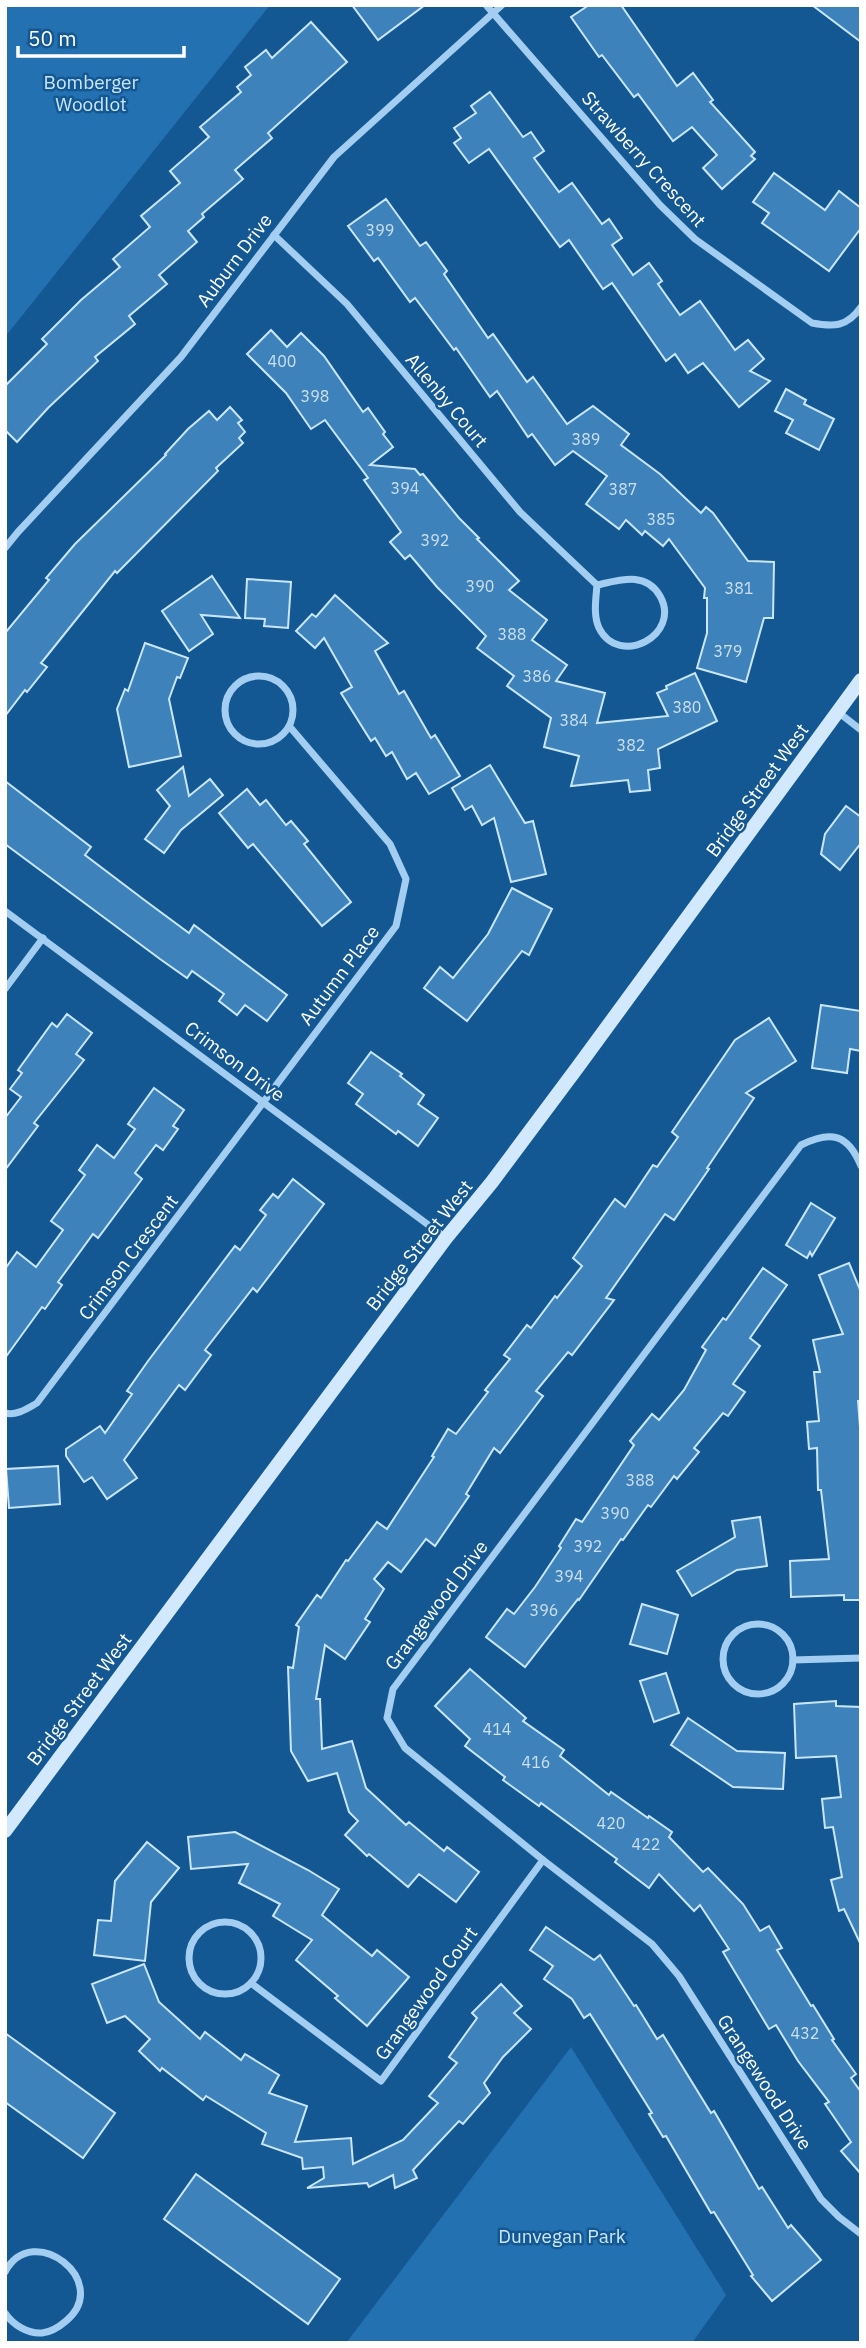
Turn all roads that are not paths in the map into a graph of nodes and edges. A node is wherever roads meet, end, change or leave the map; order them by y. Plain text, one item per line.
1 (486, 5) edge
2 (502, 5) edge
3 (493, 13) junction
4 (274, 234) junction
5 (861, 307) edge
6 (5, 548) edge
7 (597, 585) junction
8 (861, 680) edge
9 (838, 712) junction
10 (290, 727) junction
11 (861, 730) edge
12 (5, 911) edge
13 (43, 938) junction
14 (5, 989) edge
15 (265, 1102) junction
16 (861, 1166) edge
17 (446, 1238) junction
18 (5, 1413) edge
19 (861, 1658) edge
20 (793, 1660) junction
21 (5, 1831) edge
22 (543, 1860) junction
23 (251, 1983) junction
24 (861, 2234) edge
25 (5, 2272) edge
26 (6, 2318) edge

1 - 3 street, Strawberry Crescent
2 - 3 street, Auburn Drive
3 - 4 street, Auburn Drive
3 - 5 street, Strawberry Crescent
4 - 6 street, Auburn Drive
4 - 7 street, Allenby Court
7 - 7 street
8 - 9 main road, Bridge Street West
9 - 11 street
9 - 17 main road, Bridge Street West
10 - 10 street
10 - 15 street, Autumn Place
12 - 13 street, Crimson Drive
13 - 14 street
13 - 15 street, Crimson Drive
15 - 17 street, Crimson Drive
15 - 18 street, Crimson Crescent
16 - 22 street, Grangewood Drive
17 - 21 main road, Bridge Street West
19 - 20 street
20 - 20 street
22 - 23 street, Grangewood Court
22 - 24 street, Grangewood Drive
23 - 23 street
25 - 26 street

